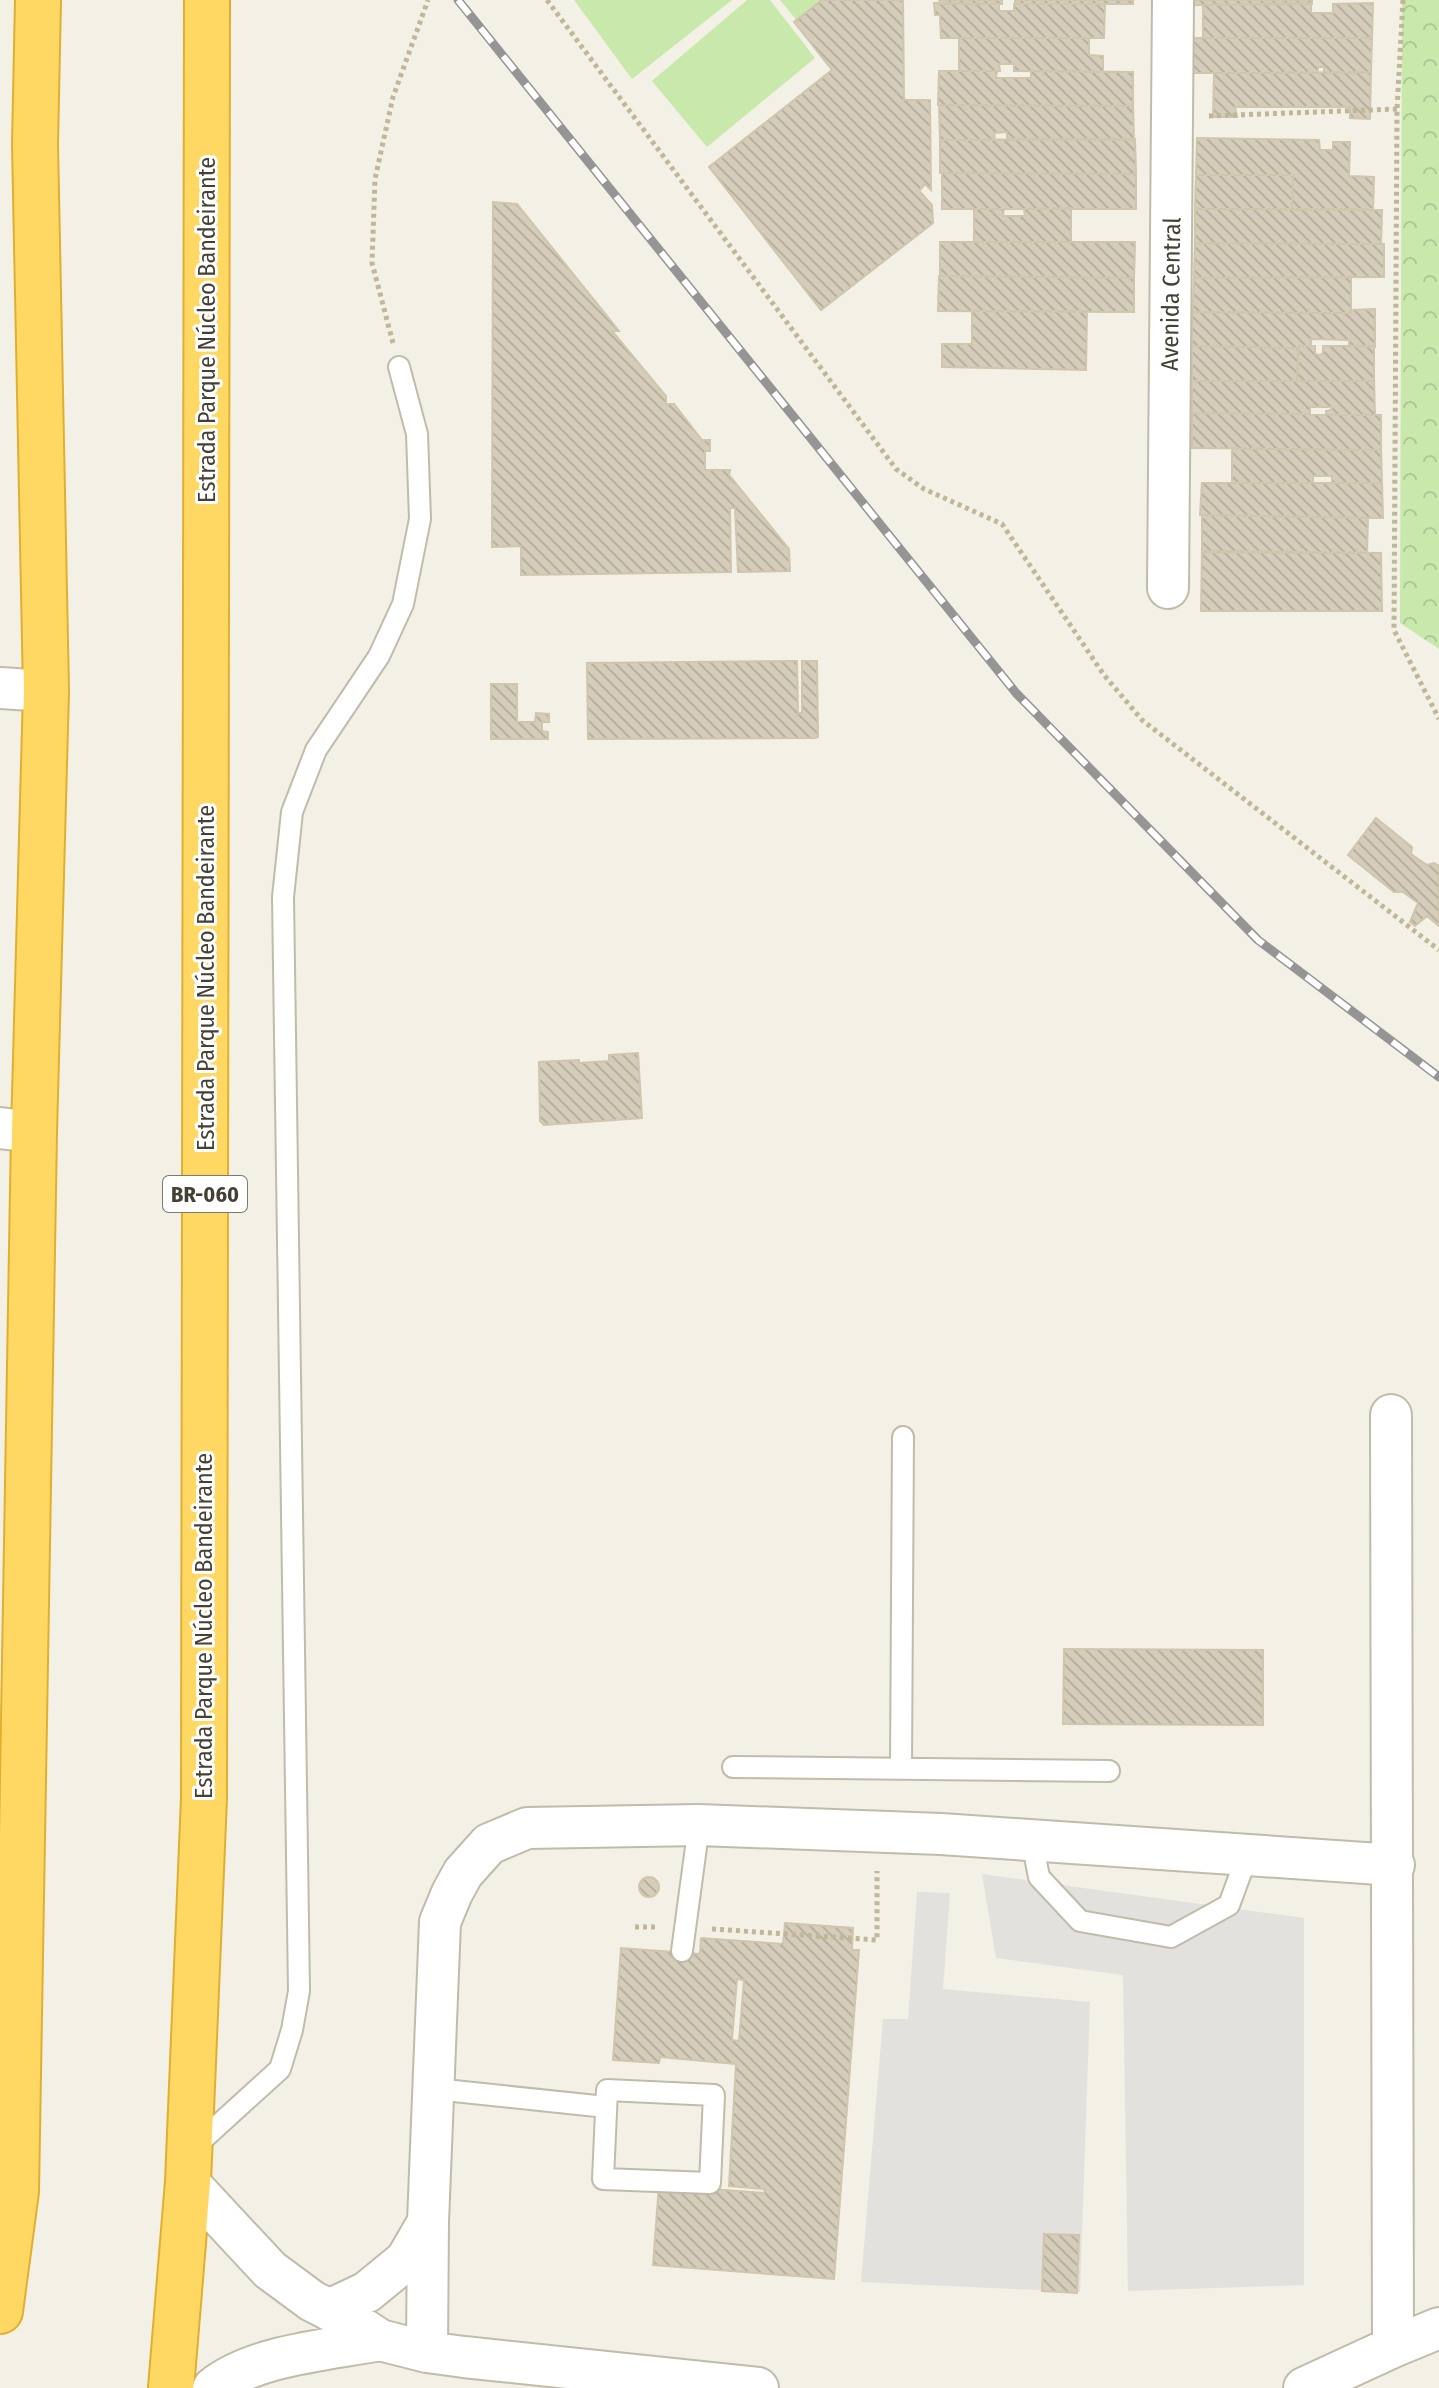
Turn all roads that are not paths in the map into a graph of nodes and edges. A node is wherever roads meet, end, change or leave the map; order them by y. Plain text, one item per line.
1 (38, 0) edge
2 (207, 0) edge
3 (1173, 0) edge
4 (399, 367) road end
5 (1168, 588) dead end
6 (0, 688) edge
7 (46, 691) junction
8 (17, 1130) edge
9 (1391, 1415) dead end
10 (903, 1437) dead end
11 (733, 1767) dead end
12 (901, 1768) junction
13 (1109, 1771) dead end
14 (699, 1825) junction
15 (1032, 1841) junction
16 (1247, 1856) junction
17 (1394, 1865) junction
18 (682, 1951) dead end
19 (435, 2089) junction
20 (606, 2107) junction
21 (188, 2167) junction
22 (428, 2222) junction
23 (329, 2310) junction
24 (0, 2311) edge
25 (1439, 2328) edge
26 (380, 2340) junction
27 (1393, 2347) junction
28 (427, 2352) junction
29 (171, 2388) edge
30 (213, 2388) edge
31 (758, 2388) edge
32 (1304, 2388) edge

1 - 7 highway
2 - 21 highway, Estrada Parque Núcleo Bandeirante / BR-060
3 - 5 street, Avenida Central
4 - 21 lane
6 - 7 street
7 - 8 highway
8 - 24 highway
9 - 17 street
10 - 12 lane
11 - 12 lane
12 - 13 lane
14 - 15 street
14 - 18 lane
14 - 19 street
15 - 16 street
15 - 16 lane
16 - 17 street
17 - 27 street
19 - 20 lane
19 - 22 street
20 - 20 lane
21 - 23 street
21 - 29 highway, Estrada Parque Núcleo Bandeirante / BR-060
22 - 23 street
22 - 28 street
23 - 26 street
25 - 27 street
26 - 28 street
26 - 30 street
27 - 32 street
28 - 31 street

